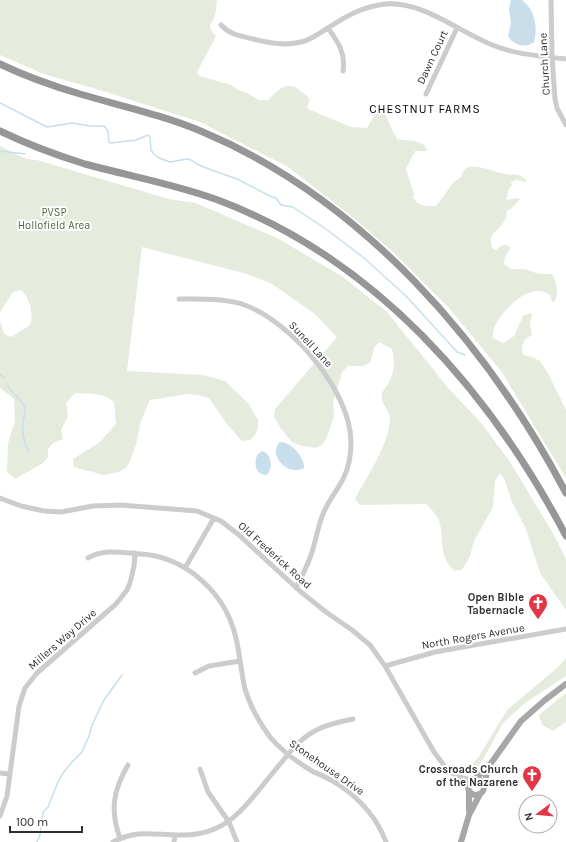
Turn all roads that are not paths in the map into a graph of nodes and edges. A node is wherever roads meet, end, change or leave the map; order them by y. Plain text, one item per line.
1 (551, 0) edge
2 (221, 25) dead end
3 (328, 28) junction
4 (457, 28) junction
5 (552, 57) junction
6 (566, 59) edge
7 (0, 64) edge
8 (343, 71) dead end
9 (426, 94) dead end
10 (566, 125) edge
11 (0, 132) edge
12 (179, 299) dead end
13 (566, 493) edge
14 (0, 498) edge
15 (214, 518) junction
16 (566, 536) edge
17 (135, 553) junction
18 (88, 558) dead end
19 (185, 568) junction
20 (296, 588) junction
21 (566, 629) edge
22 (240, 661) junction
23 (385, 666) junction
24 (195, 674) dead end
25 (566, 684) edge
26 (353, 719) dead end
27 (288, 754) junction
28 (128, 765) dead end
29 (489, 766) junction
30 (200, 769) dead end
31 (0, 773) edge
32 (9, 774) junction
33 (456, 777) junction
34 (473, 779) junction
35 (484, 784) junction
36 (468, 788) junction
37 (480, 794) junction
38 (469, 815) junction
39 (0, 816) edge
40 (228, 822) junction
41 (175, 835) junction
42 (120, 838) junction
43 (113, 842) edge
44 (174, 842) edge
45 (237, 842) edge
46 (386, 842) edge
47 (461, 842) edge

1 - 5 street, Church Lane
2 - 3 street
3 - 4 street
3 - 8 street
4 - 5 street
4 - 9 street, Dawn Court
5 - 6 street
5 - 10 street, Church Lane
7 - 13 highway
11 - 16 highway
12 - 20 street, Sunell Lane
14 - 15 street, Old Frederick Road
15 - 19 street
15 - 20 street, Old Frederick Road
17 - 18 street, Stonehouse Drive
17 - 19 street, Stonehouse Drive
17 - 32 street, Millers Way Drive
19 - 22 street, Stonehouse Drive
20 - 23 street, Old Frederick Road
21 - 23 street, North Rogers Avenue
22 - 24 street
22 - 27 street, Stonehouse Drive
23 - 33 street, Old Frederick Road
25 - 29 main road
26 - 27 street
27 - 40 street
27 - 46 street, Stonehouse Drive
28 - 42 street
29 - 34 main road
29 - 35 main road
30 - 40 street
31 - 32 street
32 - 39 street, Millers Way Drive
33 - 34 street
33 - 36 street, Old Frederick Road
34 - 35 main road
34 - 36 main road
35 - 37 main road
36 - 37 main road
36 - 38 main road
37 - 38 main road
38 - 47 main road
40 - 41 street
40 - 45 street
41 - 42 street
41 - 44 street
42 - 43 street

